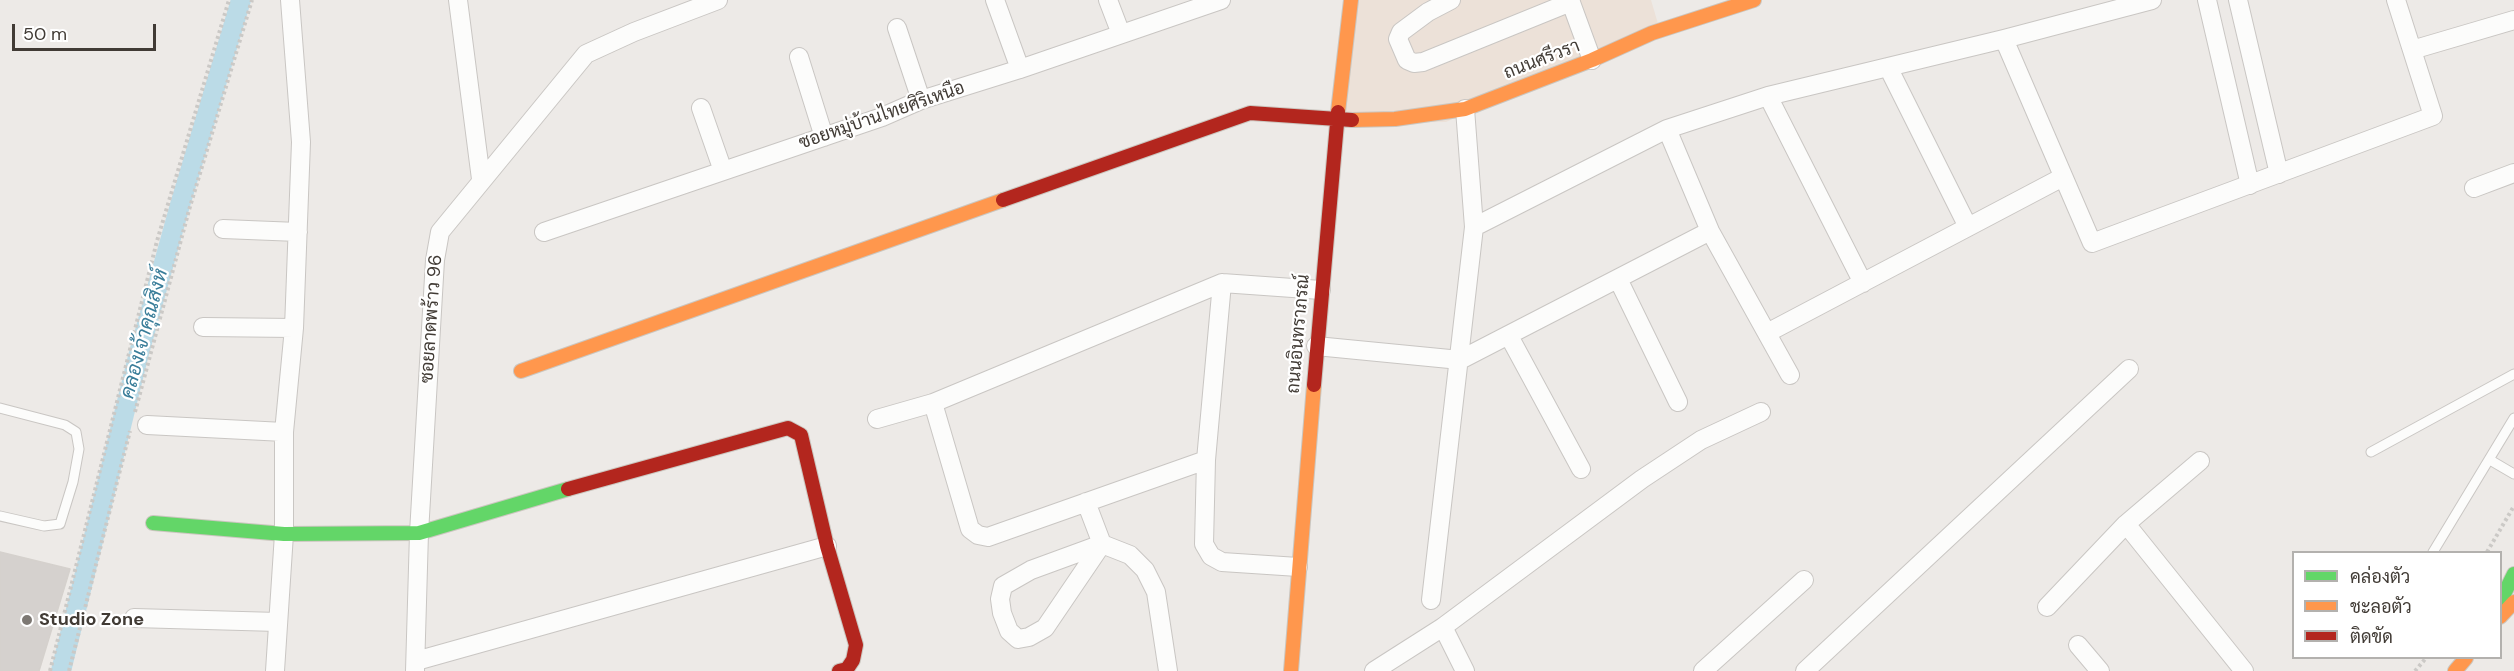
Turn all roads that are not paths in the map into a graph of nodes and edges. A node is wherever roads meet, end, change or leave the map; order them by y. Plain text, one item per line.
1 (290, 0) edge
2 (458, 0) edge
3 (718, 0) edge
4 (995, 0) edge
5 (1108, 0) edge
6 (1221, 0) edge
7 (1351, 0) edge
8 (1451, 0) edge
9 (1754, 0) edge
10 (2152, 0) edge
11 (2207, 0) edge
12 (2238, 0) edge
13 (2396, 0) edge
14 (1571, 1) edge
15 (2514, 20) edge
16 (897, 28) dead end
17 (1121, 34) junction
18 (2004, 39) junction
19 (2412, 50) junction
20 (799, 57) dead end
21 (1592, 60) junction
22 (1888, 68) junction
23 (1020, 69) junction
24 (1768, 96) junction
25 (921, 100) junction
26 (701, 108) dead end
27 (1465, 109) junction
28 (1337, 121) junction
29 (1667, 129) junction
30 (825, 137) junction
31 (723, 171) junction
32 (2514, 173) edge
33 (2279, 174) junction
34 (2063, 177) junction
35 (481, 179) junction
36 (2250, 185) junction
37 (2474, 188) dead end
38 (1474, 227) junction
39 (1968, 227) junction
40 (224, 229) dead end
41 (1710, 231) junction
42 (298, 232) junction
43 (543, 232) dead end
44 (1618, 279) junction
45 (1863, 282) junction
46 (1222, 283) junction
47 (1321, 290) junction
48 (203, 327) dead end
49 (294, 328) junction
50 (1767, 333) junction
51 (1509, 336) junction
52 (1316, 346) junction
53 (1460, 360) junction
54 (2129, 369) dead end
55 (521, 371) dead end
56 (2514, 374) edge
57 (1790, 375) dead end
58 (1678, 402) dead end
59 (933, 403) junction
60 (0, 408) edge
61 (1761, 412) dead end
62 (2514, 418) edge
63 (877, 419) dead end
64 (138, 421) road end
65 (284, 432) junction
66 (2372, 452) dead end
67 (1206, 460) junction
68 (2490, 460) junction
69 (2200, 461) dead end
70 (1581, 468) dead end
71 (2514, 474) edge
72 (1086, 502) junction
73 (0, 516) edge
74 (153, 523) dead end
75 (2126, 524) junction
76 (419, 533) junction
77 (284, 534) junction
78 (1102, 544) junction
79 (827, 546) junction
80 (2434, 551) edge
81 (1298, 567) junction
82 (2514, 574) edge
83 (1804, 580) dead end
84 (2502, 599) edge
85 (1431, 600) dead end
86 (2514, 602) edge
87 (2048, 607) dead end
88 (2502, 615) edge
89 (134, 618) dead end
90 (278, 622) junction
91 (1443, 627) junction
92 (2078, 645) dead end
93 (2464, 659) edge
94 (416, 666) edge
95 (275, 671) edge
96 (839, 671) edge
97 (1168, 671) edge
98 (1291, 671) edge
99 (1374, 671) edge
100 (1465, 671) edge
101 (1703, 671) edge
102 (1805, 671) edge
103 (2100, 671) edge
104 (2244, 671) edge
105 (2455, 671) edge

1 - 42 street
2 - 35 street
3 - 35 street, ซอยลาดพร้าว 96
4 - 23 street
5 - 17 street
6 - 17 street, ซอยหมู่บ้านไทยศิริเหนือ
7 - 28 main road, ถนนอินทราภรณ์
8 - 14 street
9 - 21 main road, ถนนศรีวรา
10 - 18 street
11 - 36 street
12 - 33 street
13 - 19 street
14 - 21 street
15 - 19 street
16 - 25 street
17 - 23 street, ซอยหมู่บ้านไทยศิริเหนือ
18 - 22 street
18 - 34 street
19 - 33 street
20 - 30 street
21 - 27 main road, ถนนศรีวรา
22 - 24 street
22 - 39 street
23 - 25 street, ซอยหมู่บ้านไทยศิริเหนือ
24 - 29 street
24 - 45 street
25 - 30 street, ซอยหมู่บ้านไทยศิริเหนือ
26 - 31 street
27 - 28 main road, ถนนศรีวรา
27 - 38 street
28 - 47 main road, ถนนอินทราภรณ์
28 - 55 main road, ถนนศรีวรา
29 - 38 street
29 - 41 street
30 - 31 street, ซอยหมู่บ้านไทยศิริเหนือ
31 - 43 street, ซอยหมู่บ้านไทยศิริเหนือ
32 - 37 street
33 - 36 street
34 - 36 street
34 - 39 street
35 - 76 street, ซอยลาดพร้าว 96
38 - 53 street
39 - 45 street
40 - 42 street
41 - 44 street
41 - 50 street
42 - 49 street
44 - 51 street
44 - 58 street
45 - 50 street
46 - 47 street
46 - 59 street
46 - 67 street
47 - 52 main road, ถนนอินทราภรณ์
48 - 49 street
49 - 65 street
50 - 57 street
51 - 53 street
51 - 70 street
52 - 53 street
52 - 81 main road, ถนนอินทราภรณ์
53 - 85 street
54 - 102 street
56 - 66 lane
59 - 63 street
59 - 72 street
60 - 73 lane
61 - 91 street
62 - 68 lane
64 - 65 street
65 - 77 street
67 - 72 street
67 - 81 street
68 - 71 lane
68 - 80 lane
69 - 75 street
72 - 78 street
74 - 77 main road
75 - 87 street
75 - 104 street
76 - 77 main road
76 - 79 main road
76 - 94 street, ซอยลาดพร้าว 96
77 - 90 street
78 - 78 street
78 - 97 street
79 - 94 street
79 - 96 main road
81 - 98 main road, ถนนอินทราภรณ์
82 - 84 main road
83 - 101 street
86 - 88 main road
89 - 90 street
90 - 95 street
91 - 99 street
91 - 100 street
92 - 103 street
93 - 105 main road

